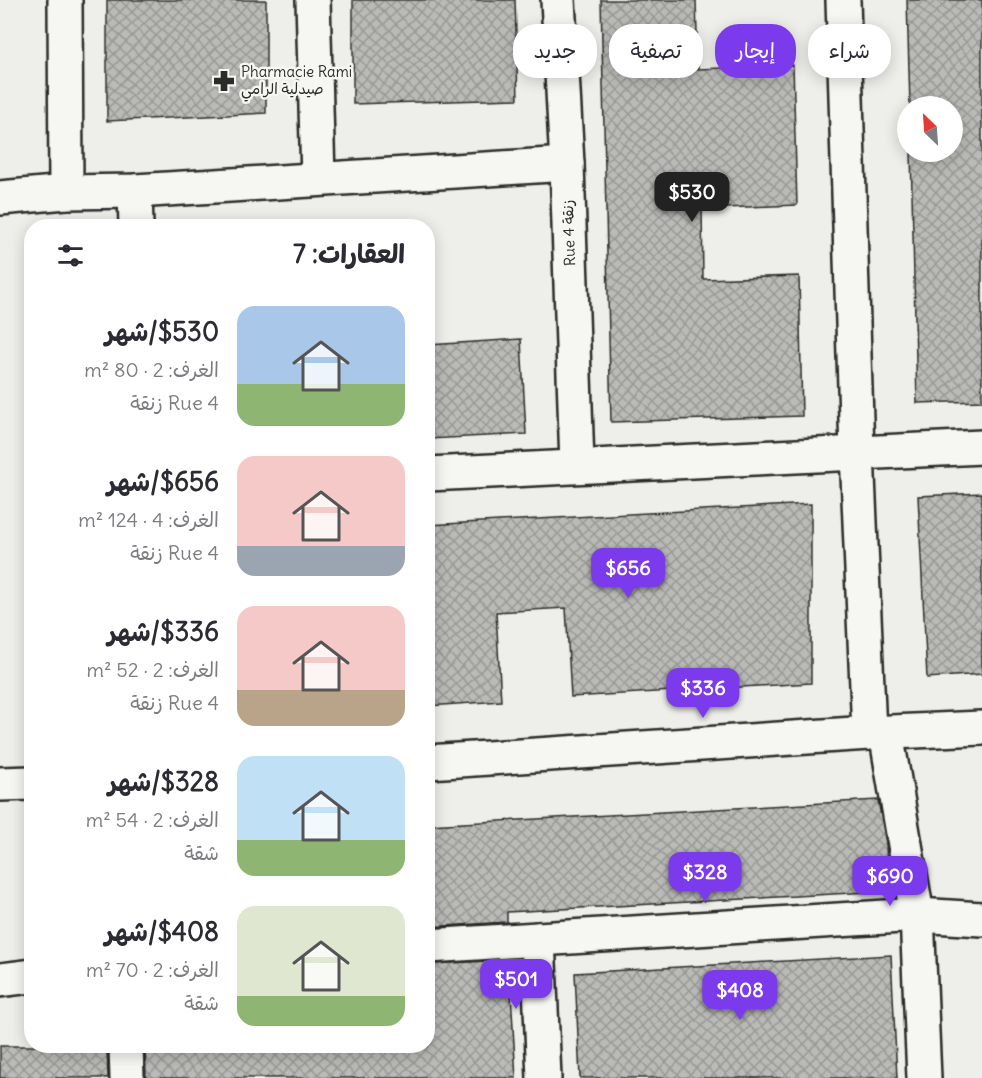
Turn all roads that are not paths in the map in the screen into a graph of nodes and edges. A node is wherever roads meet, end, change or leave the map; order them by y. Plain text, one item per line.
1 (65, 0) edge
2 (313, 0) edge
3 (558, 0) edge
4 (843, 0) edge
5 (567, 164) junction
6 (318, 178) junction
7 (135, 191) junction
8 (66, 192) junction
9 (0, 198) edge
10 (136, 219) edge
11 (982, 447) edge
12 (857, 452) junction
13 (577, 465) junction
14 (435, 474) edge
15 (982, 728) edge
16 (878, 733) junction
17 (435, 762) edge
18 (24, 783) edge
19 (0, 784) edge
20 (917, 915) junction
21 (982, 920) edge
22 (538, 939) junction
23 (435, 946) edge
24 (24, 977) edge
25 (0, 980) edge
26 (126, 1053) edge
27 (127, 1078) edge
28 (544, 1078) edge
29 (924, 1078) edge

1 - 8 street
2 - 6 street
3 - 5 street, Rue 4 زنقة
4 - 12 street
5 - 6 street
5 - 13 street, Rue 4 زنقة
6 - 7 street
7 - 8 street
7 - 10 street
8 - 9 street
11 - 12 street
12 - 13 street
12 - 16 street
13 - 14 street
15 - 16 street
16 - 17 street
16 - 20 street
18 - 19 street
20 - 21 street
20 - 22 street
20 - 29 street
22 - 23 street
22 - 28 street
24 - 25 street
26 - 27 street

